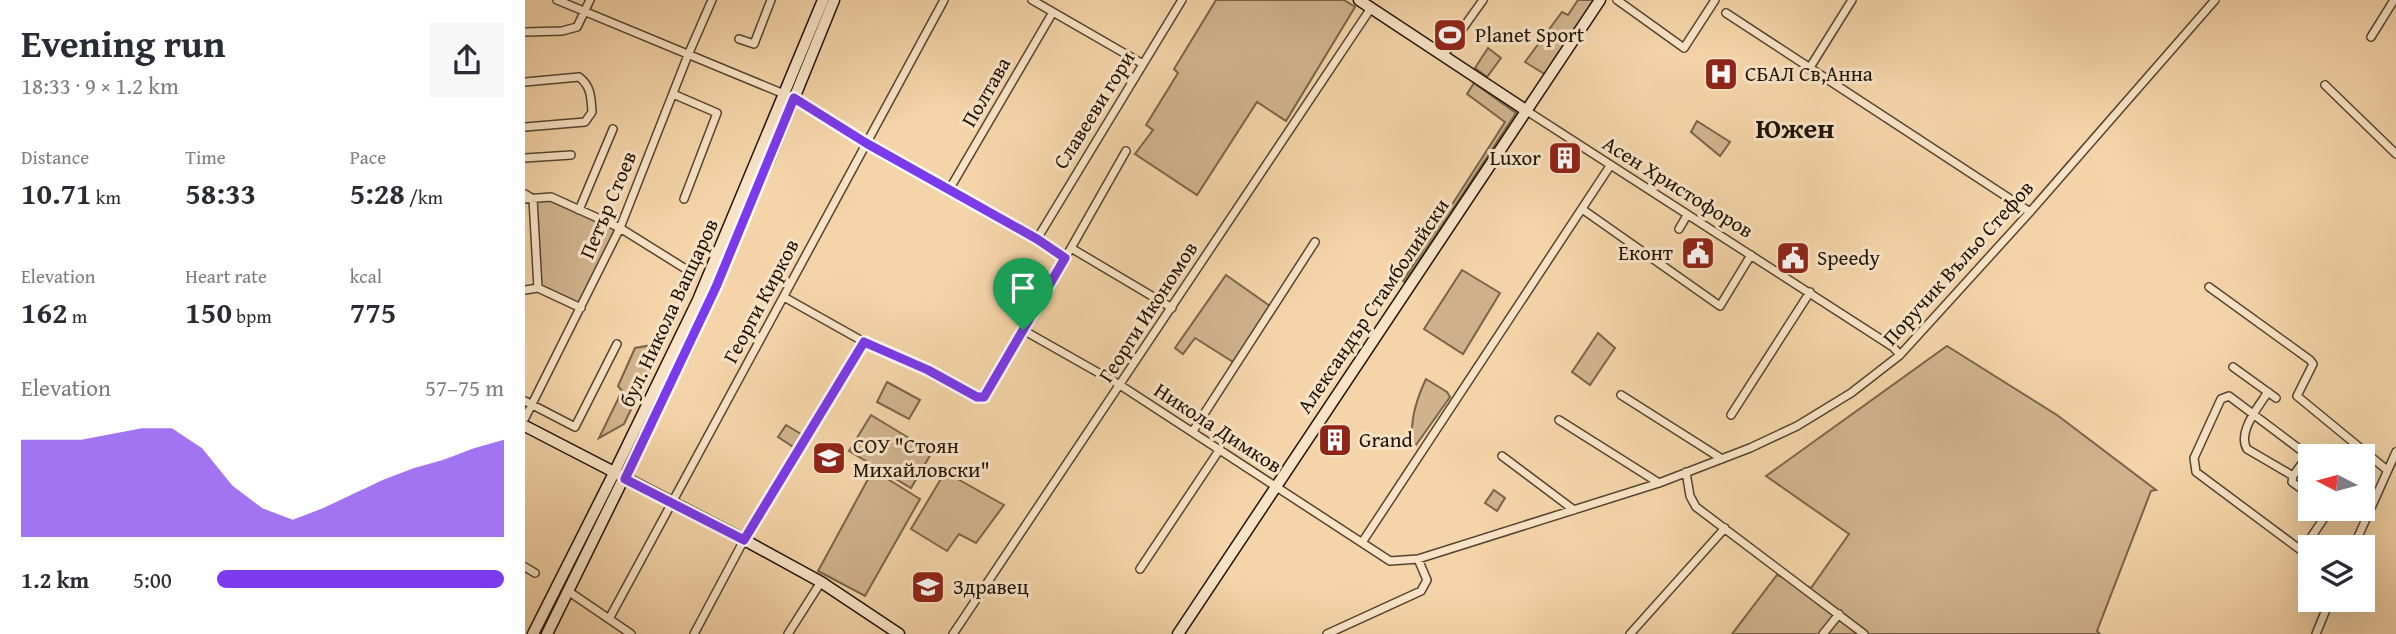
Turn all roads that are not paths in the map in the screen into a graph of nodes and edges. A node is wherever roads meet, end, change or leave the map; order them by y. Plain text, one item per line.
1 (557, 0) edge
2 (590, 0) edge
3 (712, 0) edge
4 (771, 0) edge
5 (823, 0) edge
6 (834, 0) edge
7 (944, 0) edge
8 (1032, 0) edge
9 (1182, 0) edge
10 (1359, 0) edge
11 (1483, 0) edge
12 (1600, 0) edge
13 (1617, 0) edge
14 (1714, 0) edge
15 (1852, 0) edge
16 (2215, 0) edge
17 (2394, 0) edge
18 (1371, 8) junction
19 (585, 12) junction
20 (1053, 12) junction
21 (1726, 13) dead end
22 (525, 32) edge
23 (2371, 37) dead end
24 (739, 39) dead end
25 (688, 55) junction
26 (1443, 56) junction
27 (1143, 64) junction
28 (1809, 69) junction
29 (525, 82) edge
30 (2325, 85) dead end
31 (673, 93) junction
32 (789, 96) junction
33 (1527, 111) junction
34 (525, 127) edge
35 (613, 129) dead end
36 (866, 143) junction
37 (1126, 151) dead end
38 (2396, 154) edge
39 (571, 155) dead end
40 (525, 158) edge
41 (1610, 166) junction
42 (949, 190) junction
43 (525, 194) edge
44 (529, 199) edge
45 (684, 199) dead end
46 (579, 209) junction
47 (1582, 209) junction
48 (2030, 212) junction
49 (1690, 216) junction
50 (620, 228) junction
51 (1679, 229) dead end
52 (1037, 239) junction
53 (1315, 242) dead end
54 (534, 243) junction
55 (525, 244) edge
56 (1071, 248) junction
57 (1751, 255) junction
58 (1065, 258) junction
59 (689, 271) dead end
60 (2209, 286) dead end
61 (538, 288) junction
62 (525, 290) edge
63 (1811, 292) junction
64 (783, 297) junction
65 (581, 308) junction
66 (1172, 308) junction
67 (1023, 330) junction
68 (864, 342) junction
69 (617, 344) dead end
70 (1899, 355) junction
71 (2233, 367) dead end
72 (1120, 386) junction
73 (2268, 392) junction
74 (1621, 395) dead end
75 (2276, 398) dead end
76 (528, 403) edge
77 (1731, 415) dead end
78 (2254, 415) junction
79 (525, 418) edge
80 (1559, 420) dead end
81 (525, 426) edge
82 (1193, 431) junction
83 (2298, 448) edge
84 (1220, 449) junction
85 (2396, 452) edge
86 (1502, 456) dead end
87 (1723, 459) junction
88 (2298, 470) edge
89 (2387, 470) junction
90 (1686, 472) junction
91 (620, 476) junction
92 (2293, 476) junction
93 (1659, 483) junction
94 (1275, 486) junction
95 (2298, 487) edge
96 (674, 503) junction
97 (1574, 510) junction
98 (1725, 528) junction
99 (2359, 535) edge
100 (744, 540) junction
101 (1363, 541) junction
102 (2298, 548) edge
103 (1418, 559) junction
104 (1390, 561) joint
105 (525, 567) edge
106 (1140, 569) dead end
107 (535, 573) dead end
108 (821, 582) junction
109 (568, 591) junction
110 (2325, 612) edge
111 (1839, 614) junction
112 (610, 619) junction
113 (533, 634) edge
114 (547, 634) edge
115 (630, 634) edge
116 (694, 634) edge
117 (788, 634) edge
118 (899, 634) edge
119 (953, 634) edge
120 (1178, 634) edge
121 (1327, 634) edge
122 (1630, 634) edge
123 (1823, 634) edge
124 (1864, 634) edge
125 (2316, 634) edge

1 - 19 street
2 - 19 street
3 - 25 street, Петър Стоев
4 - 24 street
5 - 32 street, бул. Никола Вапцаров
6 - 32 street, бул. Никола Вапцаров
7 - 36 street, Георги Кирков
8 - 20 street
9 - 27 street, Славееви гори
10 - 18 street
11 - 26 street
12 - 33 street, Александър Стамболийски
13 - 14 street
15 - 28 street
16 - 48 street, Поручик Въльо Стефов
17 - 23 street
18 - 26 street
18 - 66 street, Георги Икономов
19 - 22 street
19 - 25 street
20 - 27 street
20 - 42 street, Полтава
21 - 28 street
25 - 31 street, Петър Стоев
25 - 32 street
26 - 33 street
27 - 52 street, Славееви гори
28 - 48 street
29 - 34 street
30 - 38 street
31 - 45 street
31 - 50 street, Петър Стоев
32 - 36 street
32 - 91 street, бул. Никола Вапцаров
33 - 41 street, Асен Христофоров
33 - 94 street, Александър Стамболийски
35 - 46 street
36 - 42 street
36 - 64 street, Георги Кирков
37 - 56 street
39 - 40 street
41 - 47 street
41 - 49 street, Асен Христофоров
42 - 52 street
43 - 44 street
44 - 46 street
44 - 54 street
46 - 50 street
47 - 57 street
47 - 101 street
48 - 70 street, Поручик Въльо Стефов
49 - 51 street
49 - 57 street, Асен Христофоров
50 - 59 street
50 - 65 street, Петър Стоев
52 - 58 street
53 - 82 street
54 - 55 street
54 - 61 street
56 - 58 street
56 - 66 street
57 - 63 street, Асен Христофоров
58 - 67 street
60 - 89 street
61 - 62 street
61 - 65 street
63 - 70 street, Асен Христофоров
63 - 77 street
64 - 68 street
64 - 96 street, Георги Кирков
65 - 76 street, Петър Стоев
66 - 72 street, Георги Икономов
67 - 68 street
67 - 72 street, Никола Димков
68 - 100 street
69 - 76 street
70 - 87 street, Поручик Въльо Стефов
71 - 73 street
72 - 82 street, Никола Димков
72 - 119 street, Георги Икономов
73 - 75 street
73 - 78 street
74 - 87 street
76 - 79 street, Петър Стоев
78 - 83 street
78 - 92 street
78 - 102 street
80 - 93 street
81 - 91 street
82 - 84 street, Никола Димков
84 - 94 street, Никола Димков
84 - 106 street
85 - 89 street
86 - 97 street
87 - 90 street, Поручик Въльо Стефов
88 - 92 street
89 - 99 street
90 - 93 street, Поручик Въльо Стефов
90 - 98 street
91 - 96 street
91 - 109 street, бул. Никола Вапцаров
91 - 113 street, бул. Никола Вапцаров
92 - 95 street
93 - 97 street, Поручик Въльо Стефов
94 - 101 street, Никола Димков
94 - 120 street, Александър Стамболийски
96 - 100 street
96 - 112 street, Георги Кирков
97 - 103 street, Поручик Въльо Стефов
98 - 111 street
98 - 122 street
100 - 108 street
100 - 116 street
101 - 104 street, Никола Димков
103 - 104 street, Поручик Въльо Стефов
103 - 121 street
105 - 107 street
108 - 117 street
108 - 118 street
109 - 112 street
109 - 114 street, бул. Никола Вапцаров
110 - 125 street
111 - 123 street
111 - 124 street
112 - 115 street

